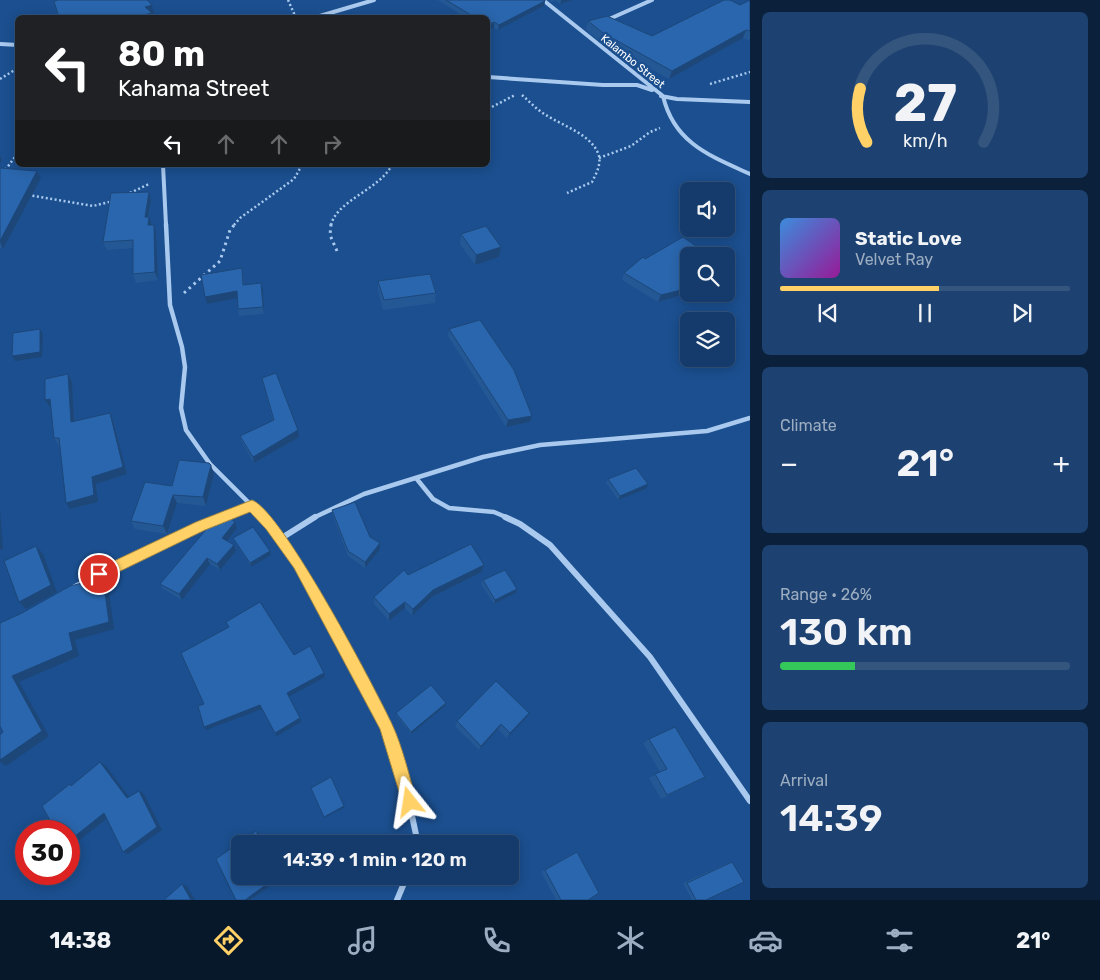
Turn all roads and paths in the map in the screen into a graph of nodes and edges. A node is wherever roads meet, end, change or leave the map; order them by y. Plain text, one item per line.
1 (288, 0) edge
2 (374, 0) edge
3 (543, 0) edge
4 (652, 0) edge
5 (295, 15) edge
6 (323, 15) edge
7 (602, 21) edge
8 (587, 25) edge
9 (579, 28) junction
10 (0, 44) edge
11 (15, 45) edge
12 (15, 70) edge
13 (490, 77) edge
14 (0, 79) edge
15 (520, 92) dead end
16 (663, 96) junction
17 (750, 102) edge
18 (672, 123) junction
19 (15, 157) edge
20 (599, 158) junction
21 (163, 167) edge
22 (301, 167) edge
23 (392, 167) edge
24 (162, 172) junction
25 (750, 174) edge
26 (0, 177) edge
27 (567, 193) dead end
28 (19, 194) edge
29 (123, 196) edge
30 (116, 199) edge
31 (338, 251) dead end
32 (170, 305) junction
33 (750, 418) edge
34 (416, 478) junction
35 (252, 506) junction
36 (280, 539) junction
37 (68, 590) edge
38 (750, 801) edge
39 (416, 835) edge
40 (403, 885) edge
41 (397, 900) edge

1 - 5 path
2 - 6 street
3 - 9 street, Kalambo Street
4 - 7 street
8 - 9 street
9 - 16 street, Kalambo Street
10 - 11 street
12 - 14 path
13 - 16 street
15 - 20 path
16 - 17 street
16 - 18 street, Kalambo Street
18 - 20 path
18 - 25 street, Kalambo Street
19 - 26 path
20 - 27 path
21 - 24 street
22 - 32 path
23 - 31 path
24 - 29 path
24 - 32 street
28 - 30 path
32 - 35 street
33 - 34 street
34 - 36 street
34 - 38 street
35 - 36 street
35 - 37 street
36 - 39 street
40 - 41 street

